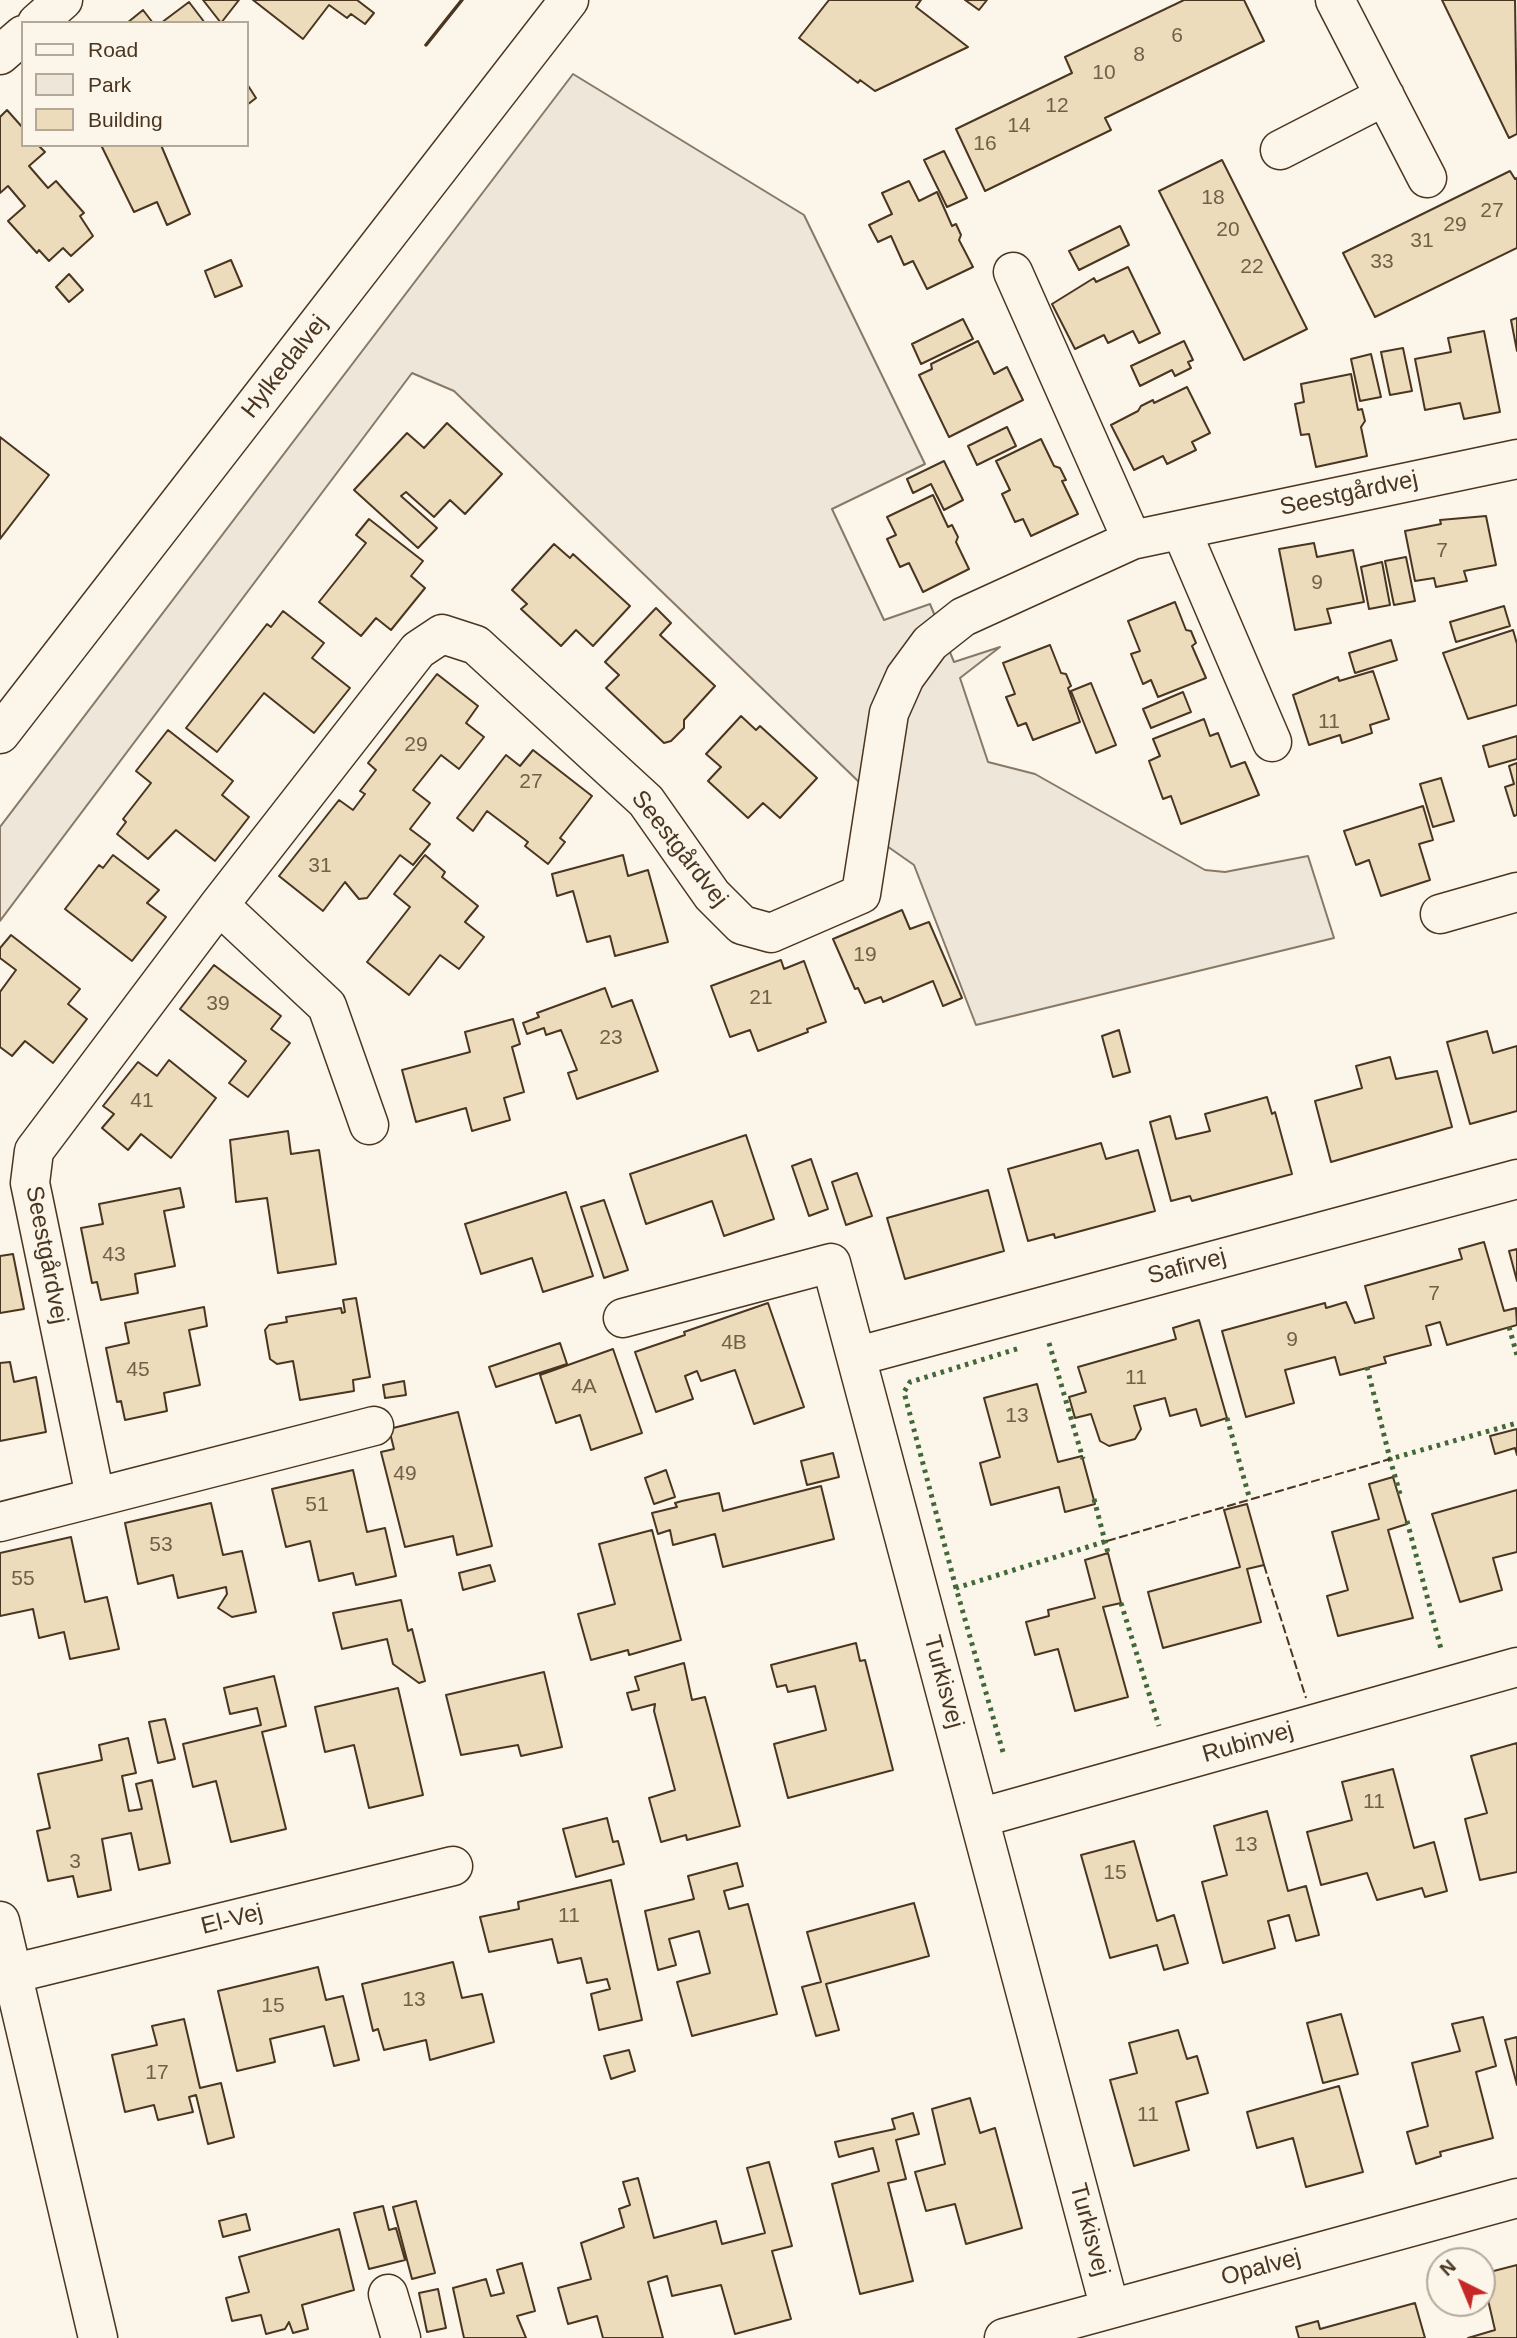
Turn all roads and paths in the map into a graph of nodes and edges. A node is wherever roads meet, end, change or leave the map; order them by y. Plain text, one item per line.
1 (63, 0) edge
2 (569, 0) edge
3 (1335, 0) edge
4 (39, 21) edge
5 (21, 37) edge
6 (0, 55) edge
7 (1385, 96) junction
8 (1280, 150) dead end
9 (1427, 178) dead end
10 (1013, 272) dead end
11 (1517, 459) edge
12 (1181, 530) junction
13 (1132, 540) junction
14 (0, 734) edge
15 (1272, 742) dead end
16 (1517, 892) edge
17 (219, 905) junction
18 (1440, 914) dead end
19 (369, 1125) dead end
20 (1517, 1179) edge
21 (623, 1318) dead end
22 (858, 1356) junction
23 (374, 1426) dead end
24 (95, 1496) junction
25 (0, 1522) edge
26 (1517, 1667) edge
27 (979, 1818) junction
28 (453, 1866) dead end
29 (5, 1951) edge
30 (1517, 2198) edge
31 (388, 2294) dead end
32 (1110, 2309) junction
33 (98, 2338) edge
34 (401, 2338) edge
35 (1004, 2338) edge

1 - 4 street
2 - 14 street, Hylkedalvej
3 - 7 street
5 - 6 street
7 - 8 street
7 - 9 street
10 - 13 street
11 - 12 street, Seestgårdvej
12 - 13 street, Seestgårdvej
12 - 15 street
13 - 17 street, Seestgårdvej
16 - 18 street
17 - 19 street
17 - 24 street, Seestgårdvej
20 - 22 street, Safirvej
21 - 22 street, Turkisvej
22 - 27 street, Turkisvej
23 - 24 street
24 - 25 street
26 - 27 street, Rubinvej
27 - 32 street, Turkisvej
28 - 29 street, El-Vej
29 - 33 street, El-Vej
30 - 32 street, Opalvej
31 - 34 street
32 - 35 street, Opalvej

